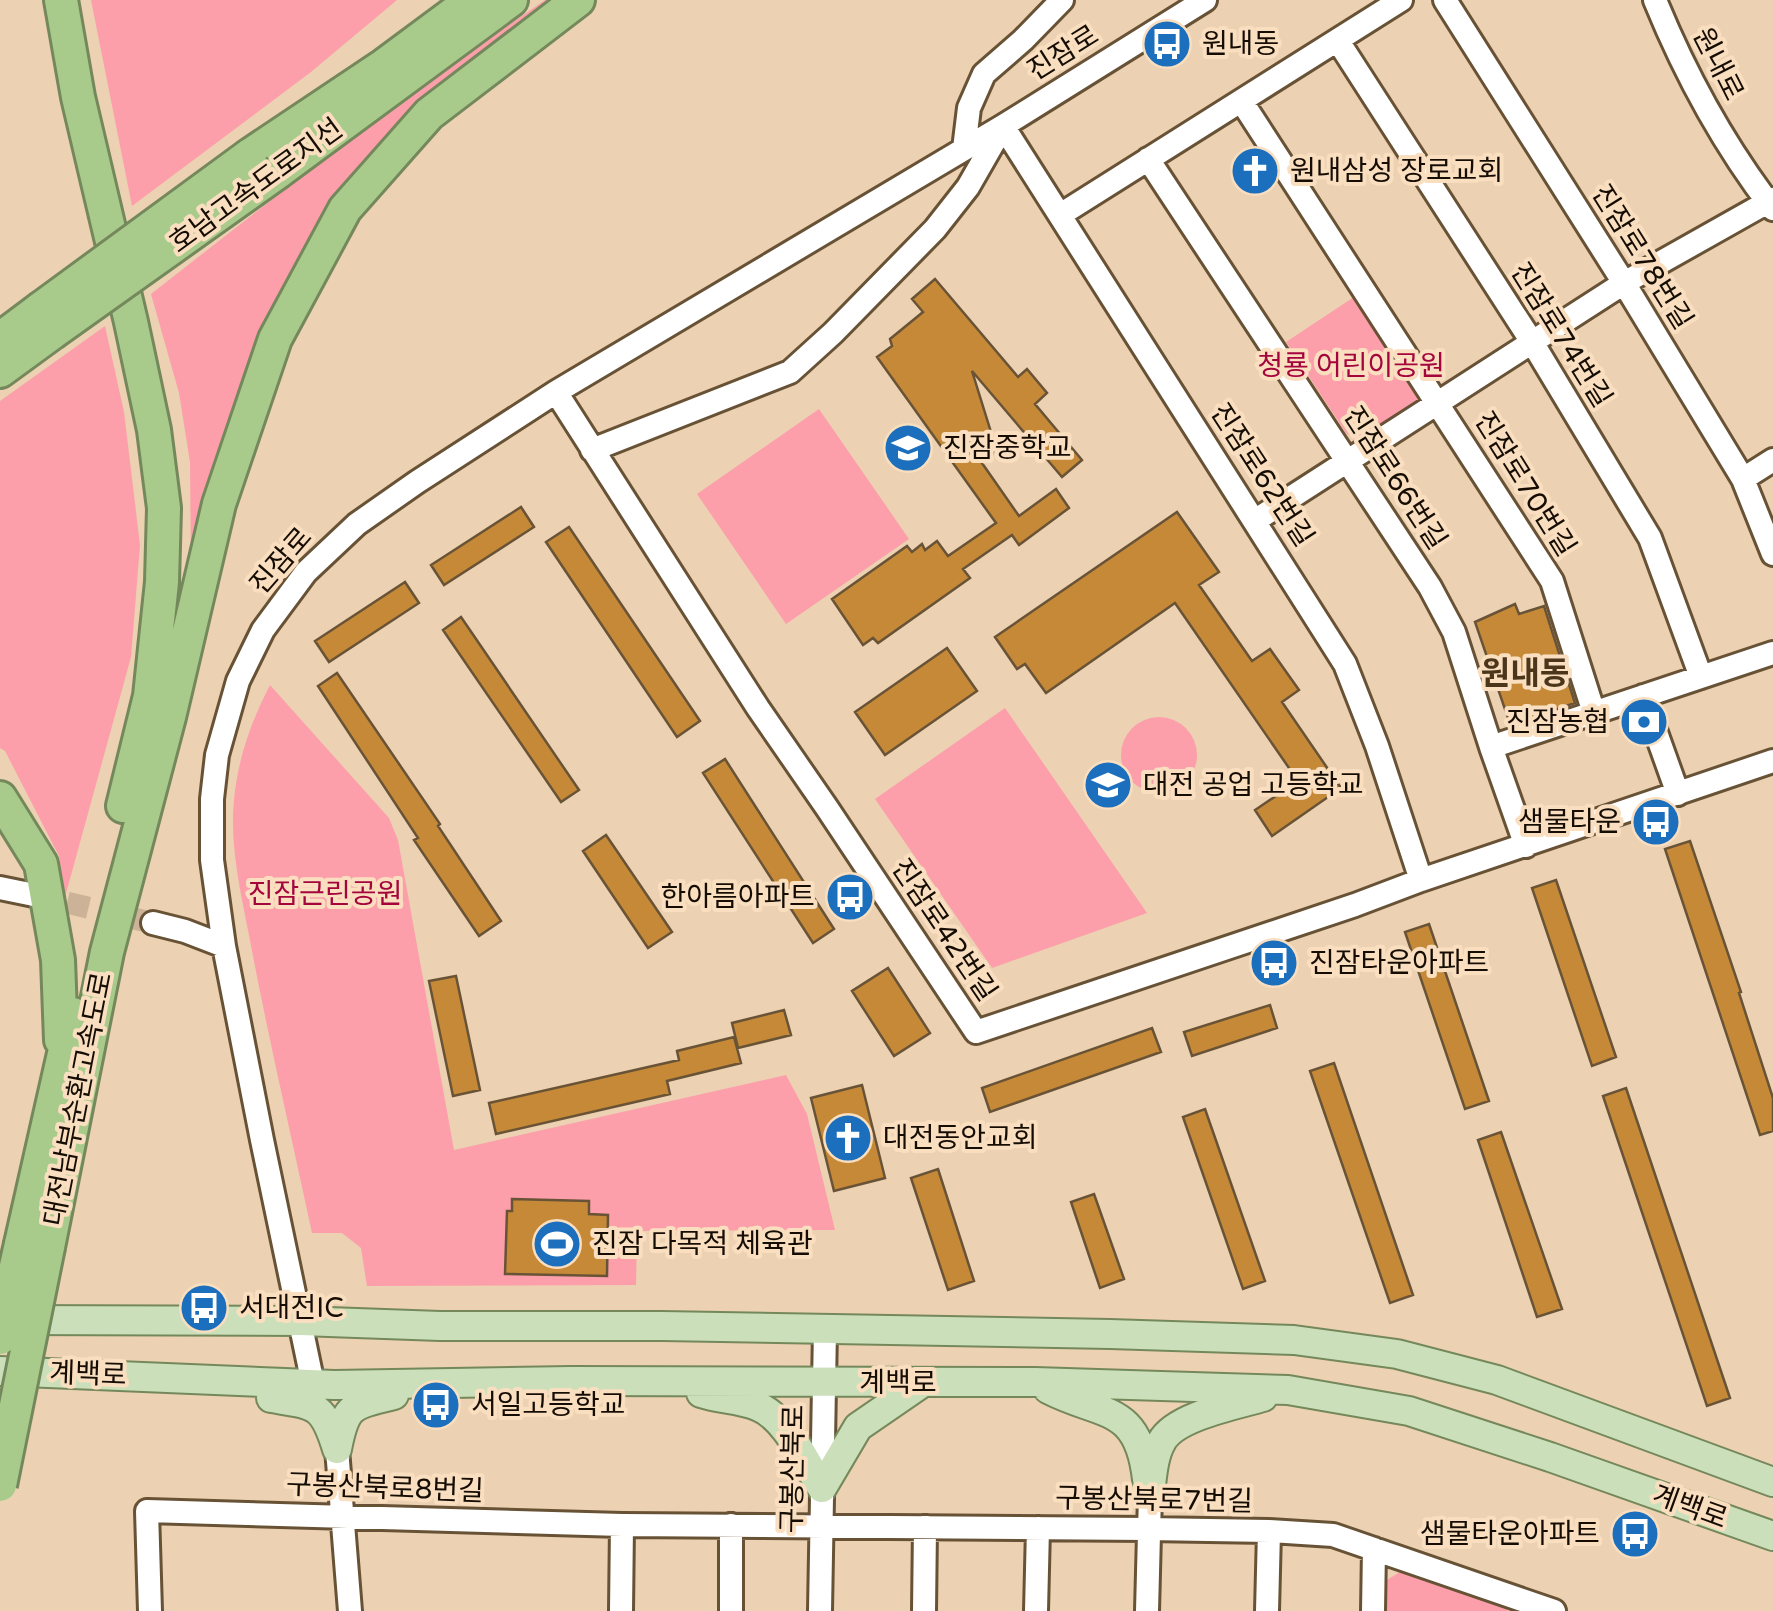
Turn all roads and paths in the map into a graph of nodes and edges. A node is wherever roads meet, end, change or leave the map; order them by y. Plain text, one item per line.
1 (61, 0) edge
2 (79, 0) edge
3 (442, 0) edge
4 (472, 0) edge
5 (512, 0) edge
6 (578, 0) edge
7 (1062, 0) edge
8 (1205, 0) edge
9 (1402, 0) edge
10 (1445, 0) edge
11 (1655, 0) edge
12 (1338, 41) junction
13 (383, 66) junction
14 (1242, 102) junction
15 (1003, 126) junction
16 (964, 149) junction
17 (1148, 159) junction
18 (264, 163) junction
19 (1771, 203) edge
20 (1060, 215) junction
21 (1624, 282) junction
22 (46, 321) junction
23 (0, 338) edge
24 (1532, 342) junction
25 (0, 371) edge
26 (556, 392) junction
27 (1438, 402) junction
28 (592, 450) junction
29 (1348, 460) junction
30 (1773, 460) edge
31 (1743, 479) junction
32 (1256, 520) junction
33 (1773, 554) edge
34 (1773, 653) edge
35 (1701, 677) junction
36 (1644, 696) junction
37 (1594, 713) junction
38 (169, 717) junction
39 (1491, 748) junction
40 (1773, 761) edge
41 (1678, 794) junction
42 (0, 798) edge
43 (1526, 846) junction
44 (1421, 880) junction
45 (0, 888) edge
46 (34, 895) tunnel mouth
47 (153, 923) tunnel mouth
48 (224, 946) junction
49 (61, 1064) junction
50 (34, 1246) junction
51 (0, 1320) edge
52 (301, 1322) junction
53 (825, 1329) junction
54 (0, 1338) edge
55 (0, 1371) edge
56 (234, 1380) junction
57 (671, 1382) junction
58 (1035, 1382) junction
59 (825, 1383) junction
60 (922, 1383) junction
61 (313, 1384) junction
62 (429, 1384) junction
63 (1288, 1390) junction
64 (337, 1449) junction
65 (1773, 1482) edge
66 (0, 1485) edge
67 (822, 1488) junction
68 (1150, 1495) junction
69 (342, 1517) junction
70 (622, 1524) junction
71 (731, 1525) junction
72 (822, 1526) junction
73 (925, 1526) junction
74 (1038, 1528) junction
75 (1148, 1528) junction
76 (1269, 1531) junction
77 (1771, 1539) edge
78 (1374, 1549) junction
79 (1520, 1606) edge
80 (150, 1611) edge
81 (350, 1611) edge
82 (622, 1611) edge
83 (731, 1611) edge
84 (820, 1611) edge
85 (924, 1611) edge
86 (1036, 1611) edge
87 (1146, 1611) edge
88 (1267, 1611) edge
89 (1373, 1611) edge
90 (1554, 1611) edge

1 - 49 highway
2 - 38 highway
3 - 13 highway
4 - 13 highway, 호남고속도로지선
5 - 18 highway, 호남고속도로지선
6 - 38 highway
7 - 16 street
8 - 15 street, 진잠로
9 - 12 street
10 - 21 street, 진잠로78번길
11 - 19 street, 원내로
12 - 14 street
12 - 24 street, 진잠로74번길
13 - 18 highway, 호남고속도로지선
14 - 17 street
14 - 27 street, 진잠로70번길
15 - 16 street, 진잠로
15 - 20 street, 진잠로62번길
15 - 28 street, 진잠로
16 - 26 street, 진잠로
17 - 20 street
17 - 29 street, 진잠로66번길
18 - 22 highway, 호남고속도로지선, bridge
19 - 21 street, 원내로
20 - 32 street, 진잠로62번길
21 - 24 street, 원내로
21 - 31 street, 진잠로78번길
22 - 23 highway, 호남고속도로지선
22 - 25 highway, 호남고속도로지선
24 - 27 street, 원내로
24 - 35 street, 진잠로74번길
26 - 28 street, 진잠로42번길
26 - 48 street, 진잠로
27 - 29 street, 원내로
27 - 37 street, 진잠로70번길
28 - 44 street, 진잠로42번길
29 - 32 street, 원내로
29 - 39 street, 진잠로66번길
30 - 31 street
31 - 33 street, 진잠로78번길
32 - 44 street, 진잠로62번길
34 - 35 street
35 - 36 street
36 - 37 street
36 - 41 street
37 - 39 street
38 - 50 highway, 대전남부순환고속도로
39 - 43 street, 진잠로66번길
40 - 41 street, 진잠로42번길
41 - 43 street, 진잠로42번길
42 - 49 highway
43 - 44 street, 진잠로42번길
45 - 46 street
47 - 48 street
48 - 52 street, 진잠로
49 - 50 highway, 대전남부순환고속도로
50 - 54 highway, 대전남부순환고속도로, bridge
50 - 66 highway, 대전남부순환고속도로, bridge
51 - 52 main road, 계백로
52 - 53 main road, 계백로
52 - 61 street, 진잠로
53 - 59 street, 구봉산북로
53 - 65 main road, 계백로
55 - 56 main road, 계백로
56 - 61 main road, 계백로
56 - 64 main road
57 - 59 main road, 계백로
57 - 62 main road, 계백로
57 - 67 main road
58 - 60 main road, 계백로
58 - 63 main road, 계백로
58 - 68 main road
59 - 60 main road, 계백로
59 - 67 street, 구봉산북로
60 - 67 main road
61 - 62 main road, 계백로
62 - 64 main road
63 - 68 main road
63 - 77 main road, 계백로
64 - 69 street
67 - 72 street, 구봉산북로
68 - 75 street
69 - 70 street, 구봉산북로8번길
69 - 80 street, 구봉산북로8번길
69 - 81 street
70 - 71 street, 구봉산북로8번길
70 - 82 street
71 - 72 street, 구봉산북로8번길
71 - 83 street
72 - 73 street, 구봉산북로7번길
72 - 84 street, 구봉산북로
73 - 74 street, 구봉산북로7번길
73 - 85 street
74 - 75 street, 구봉산북로7번길
74 - 86 street, 구봉산북로7번길
75 - 76 street, 구봉산북로7번길
75 - 87 street
76 - 78 street, 구봉산북로7번길
76 - 88 street, 구봉산북로7번길
78 - 79 street, 구봉산북로7번길
78 - 89 street
79 - 90 street, 구봉산북로7번길

